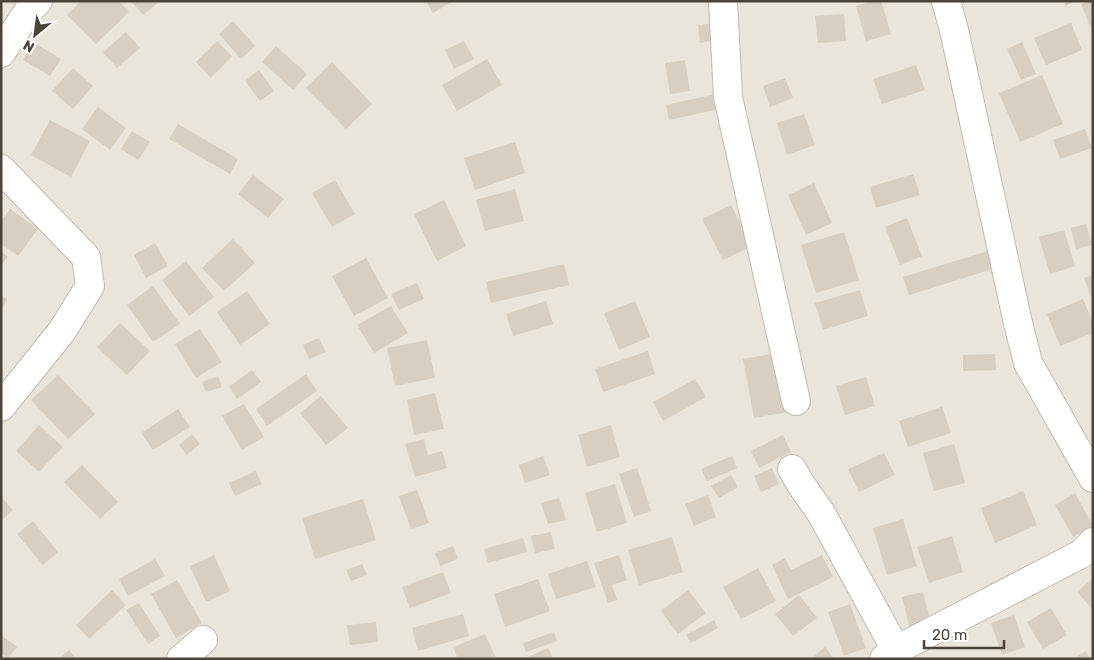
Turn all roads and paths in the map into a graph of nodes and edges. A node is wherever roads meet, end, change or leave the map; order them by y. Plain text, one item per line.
1 (38, 1) edge
2 (723, 1) edge
3 (946, 1) edge
4 (1, 53) edge
5 (1, 169) edge
6 (796, 401) dead end
7 (1, 407) edge
8 (792, 469) dead end
9 (1093, 478) edge
10 (1093, 542) edge
11 (203, 640) dead end
12 (890, 654) edge
13 (181, 659) edge

1 - 4 street
2 - 6 street
3 - 9 street
5 - 7 street
8 - 12 street
10 - 12 street
11 - 13 street

